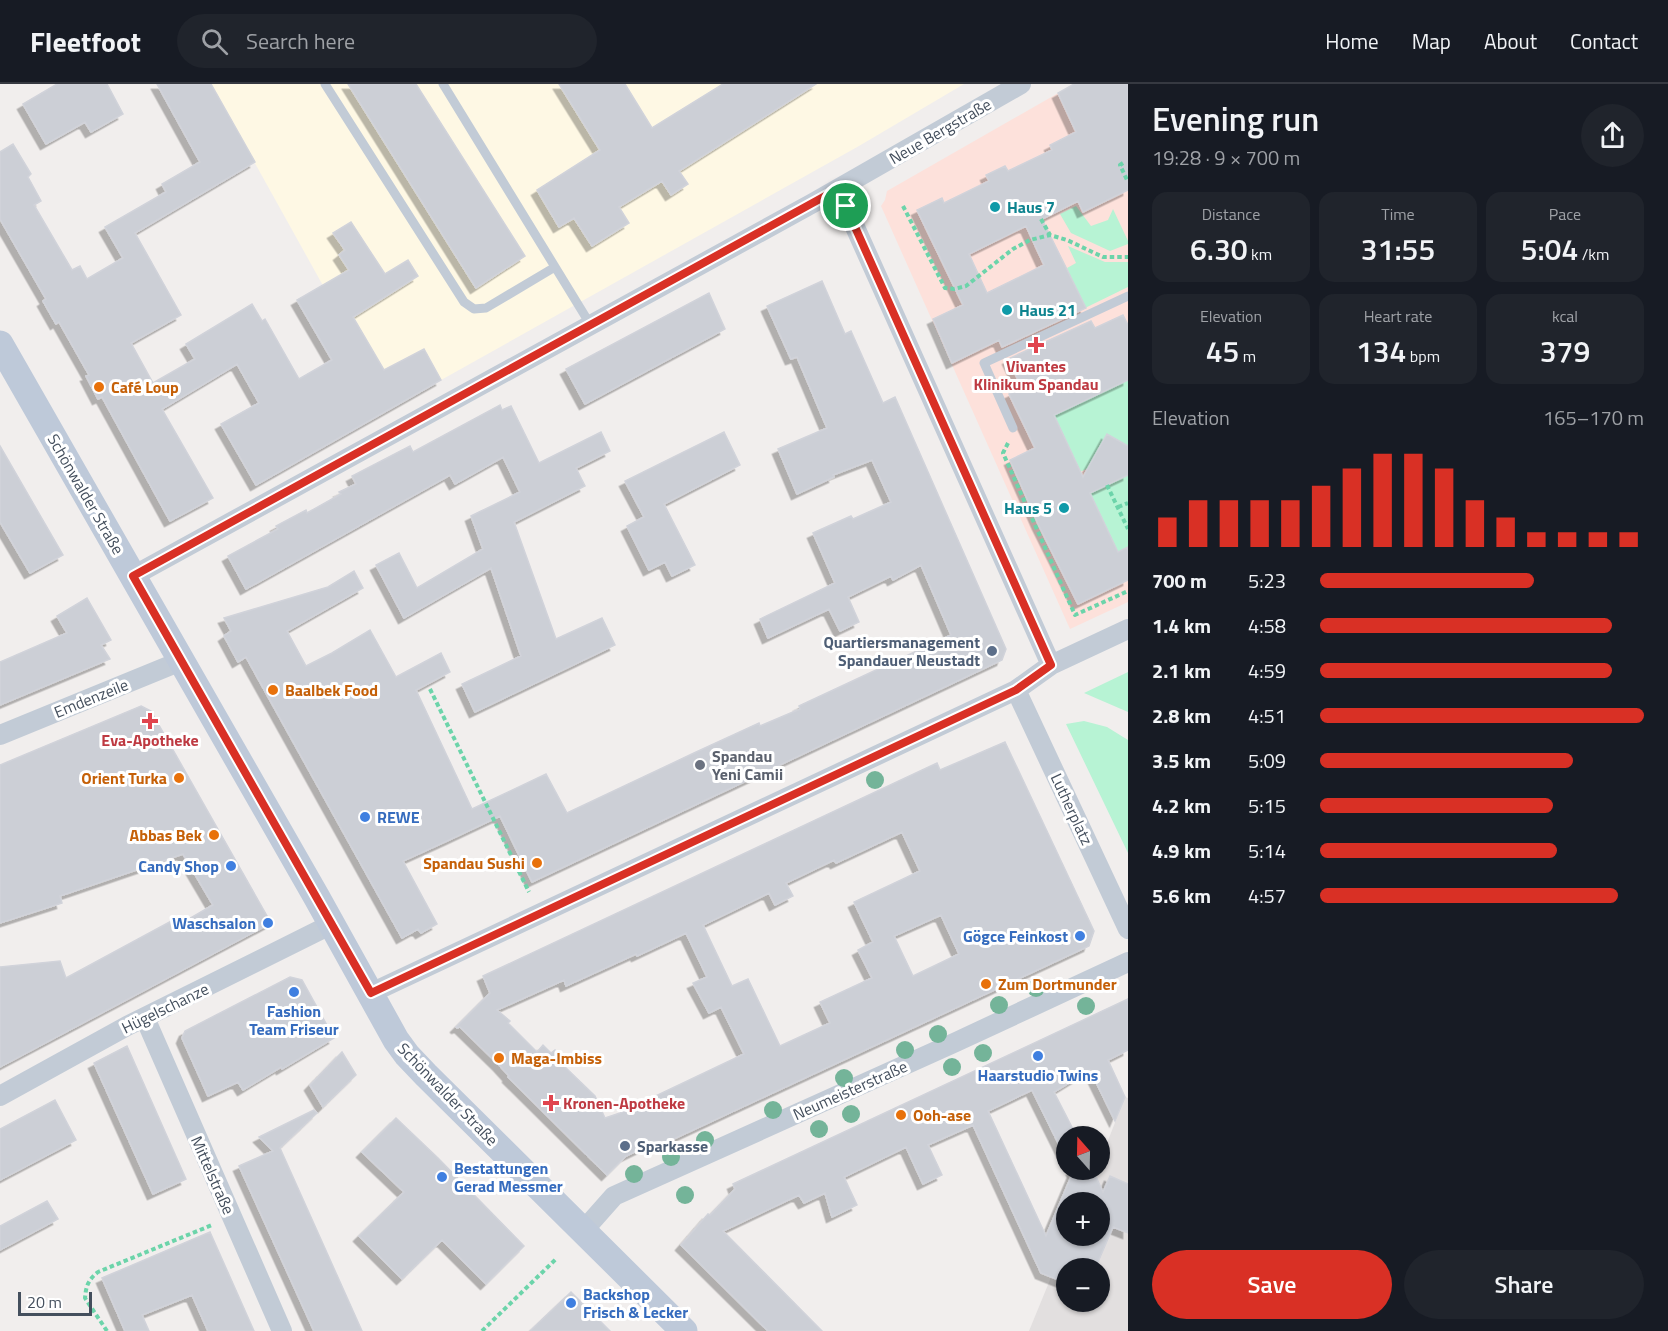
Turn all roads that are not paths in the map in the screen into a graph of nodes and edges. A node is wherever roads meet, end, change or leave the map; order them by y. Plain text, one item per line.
1 (325, 84) edge
2 (443, 84) edge
3 (1021, 84) edge
4 (838, 189) junction
5 (555, 267) junction
6 (1128, 296) edge
7 (590, 324) junction
8 (0, 344) edge
9 (1013, 428) road end
10 (133, 576) junction
11 (1128, 628) edge
12 (181, 661) junction
13 (1051, 665) junction
14 (1016, 690) junction
15 (0, 735) edge
16 (332, 924) junction
17 (1128, 929) edge
18 (1128, 962) edge
19 (371, 993) junction
20 (145, 1018) junction
21 (0, 1096) edge
22 (583, 1231) junction
23 (282, 1331) edge
24 (684, 1331) edge

1 - 5 lane
2 - 5 lane
3 - 4 street, Neue Bergstraße
4 - 7 street, Neue Bergstraße
4 - 13 street
5 - 7 lane
6 - 9 lane
7 - 10 street, Neue Bergstraße
8 - 10 street, Schönwalder Straße
10 - 12 street, Schönwalder Straße
11 - 13 street
12 - 15 street, Emdenzeile
12 - 16 street, Schönwalder Straße
13 - 14 street
14 - 17 street, Lutherplatz
14 - 19 street
16 - 19 street, Schönwalder Straße
16 - 20 street, Hügelschanze
18 - 22 street, Neumeisterstraße
19 - 22 street, Schönwalder Straße
20 - 21 street, Hügelschanze
20 - 23 street, Mittelstraße
22 - 24 street, Schönwalder Straße

